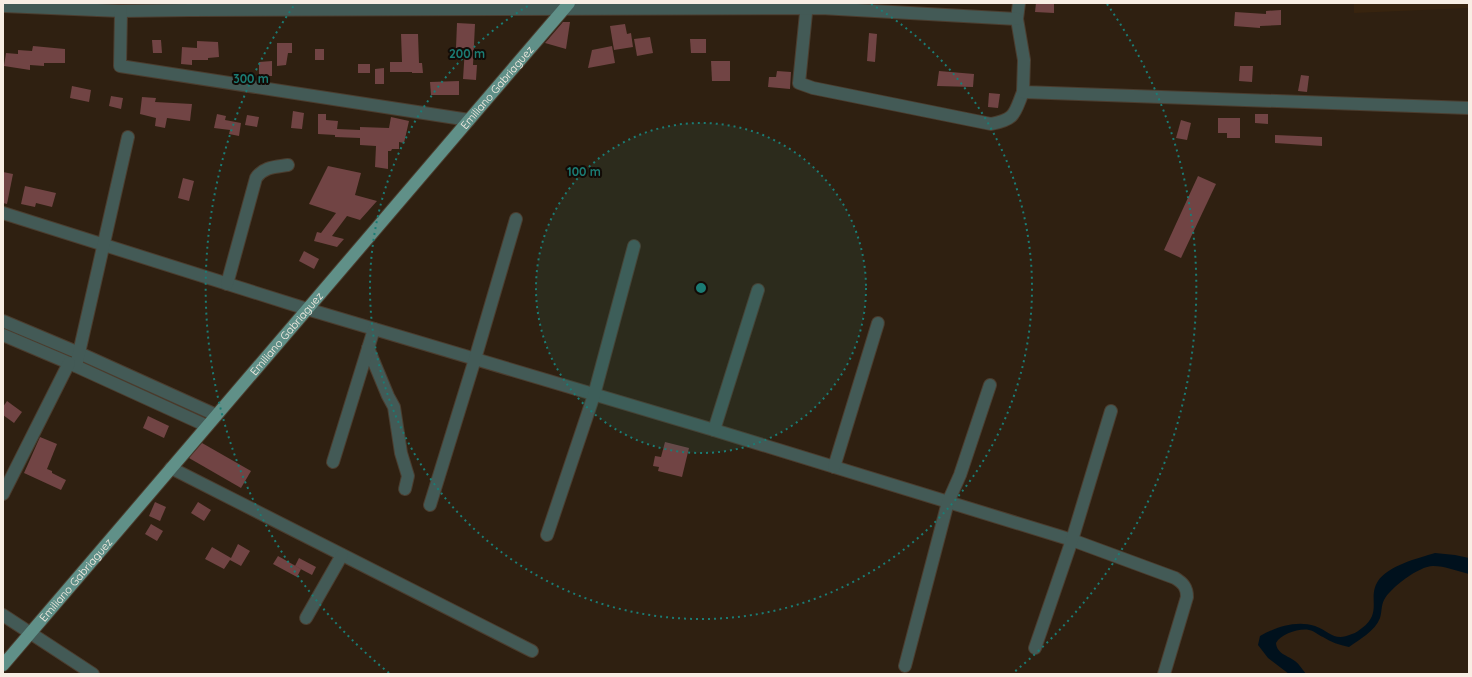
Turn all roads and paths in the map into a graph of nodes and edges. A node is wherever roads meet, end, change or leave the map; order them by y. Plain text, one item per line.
1 (1019, 3) edge
2 (3, 6) edge
3 (188, 6) edge
4 (395, 6) edge
5 (566, 6) edge
6 (807, 6) edge
7 (121, 11) junction
8 (1017, 19) junction
9 (1023, 92) junction
10 (1469, 108) edge
11 (470, 120) junction
12 (128, 137) dead end
13 (288, 165) dead end
14 (3, 213) edge
15 (516, 219) dead end
16 (104, 244) junction
17 (634, 246) dead end
18 (227, 284) junction
19 (758, 290) dead end
20 (307, 309) junction
21 (3, 320) edge
22 (878, 323) dead end
23 (374, 329) junction
24 (3, 336) edge
25 (368, 348) junction
26 (79, 353) junction
27 (475, 359) junction
28 (73, 364) junction
29 (990, 385) dead end
30 (594, 394) junction
31 (1111, 411) dead end
32 (216, 415) junction
33 (207, 426) junction
34 (714, 430) junction
35 (333, 462) dead end
36 (834, 467) junction
37 (171, 468) junction
38 (405, 489) dead end
39 (3, 494) edge
40 (948, 502) junction
41 (430, 505) dead end
42 (548, 535) dead end
43 (1072, 540) junction
44 (342, 555) junction
45 (3, 615) edge
46 (306, 618) dead end
47 (30, 633) junction
48 (1035, 648) dead end
49 (532, 651) dead end
50 (3, 665) edge
51 (905, 666) dead end
52 (93, 674) edge
53 (1164, 674) edge

1 - 8 street
2 - 7 street
3 - 4 street
3 - 7 street
4 - 5 street
5 - 6 street
5 - 11 main road, Emiliano Gabriaguez
6 - 8 street
6 - 9 street
7 - 11 street
8 - 9 street
9 - 10 street
11 - 20 main road, Emiliano Gabriaguez
12 - 16 street
13 - 18 street
14 - 16 street
15 - 27 street
16 - 18 street
16 - 26 street
17 - 30 street
18 - 20 street
19 - 34 street
20 - 23 street
20 - 32 main road, Emiliano Gabriaguez
21 - 26 street
22 - 36 street
23 - 25 street
23 - 27 street
24 - 28 street
25 - 35 street
25 - 38 street
26 - 28 street
26 - 32 street
27 - 30 street
27 - 41 street
28 - 33 street
28 - 39 street
29 - 40 street
30 - 34 street
30 - 42 street
31 - 43 street
32 - 33 main road, Emiliano Gabriaguez
33 - 37 main road, Emiliano Gabriaguez
34 - 36 street
36 - 40 street
37 - 44 street
37 - 47 main road, Emiliano Gabriaguez
40 - 43 street
40 - 51 street
43 - 48 street
43 - 53 street
44 - 46 street
44 - 49 street
45 - 47 street
47 - 50 main road, Emiliano Gabriaguez
47 - 52 street

